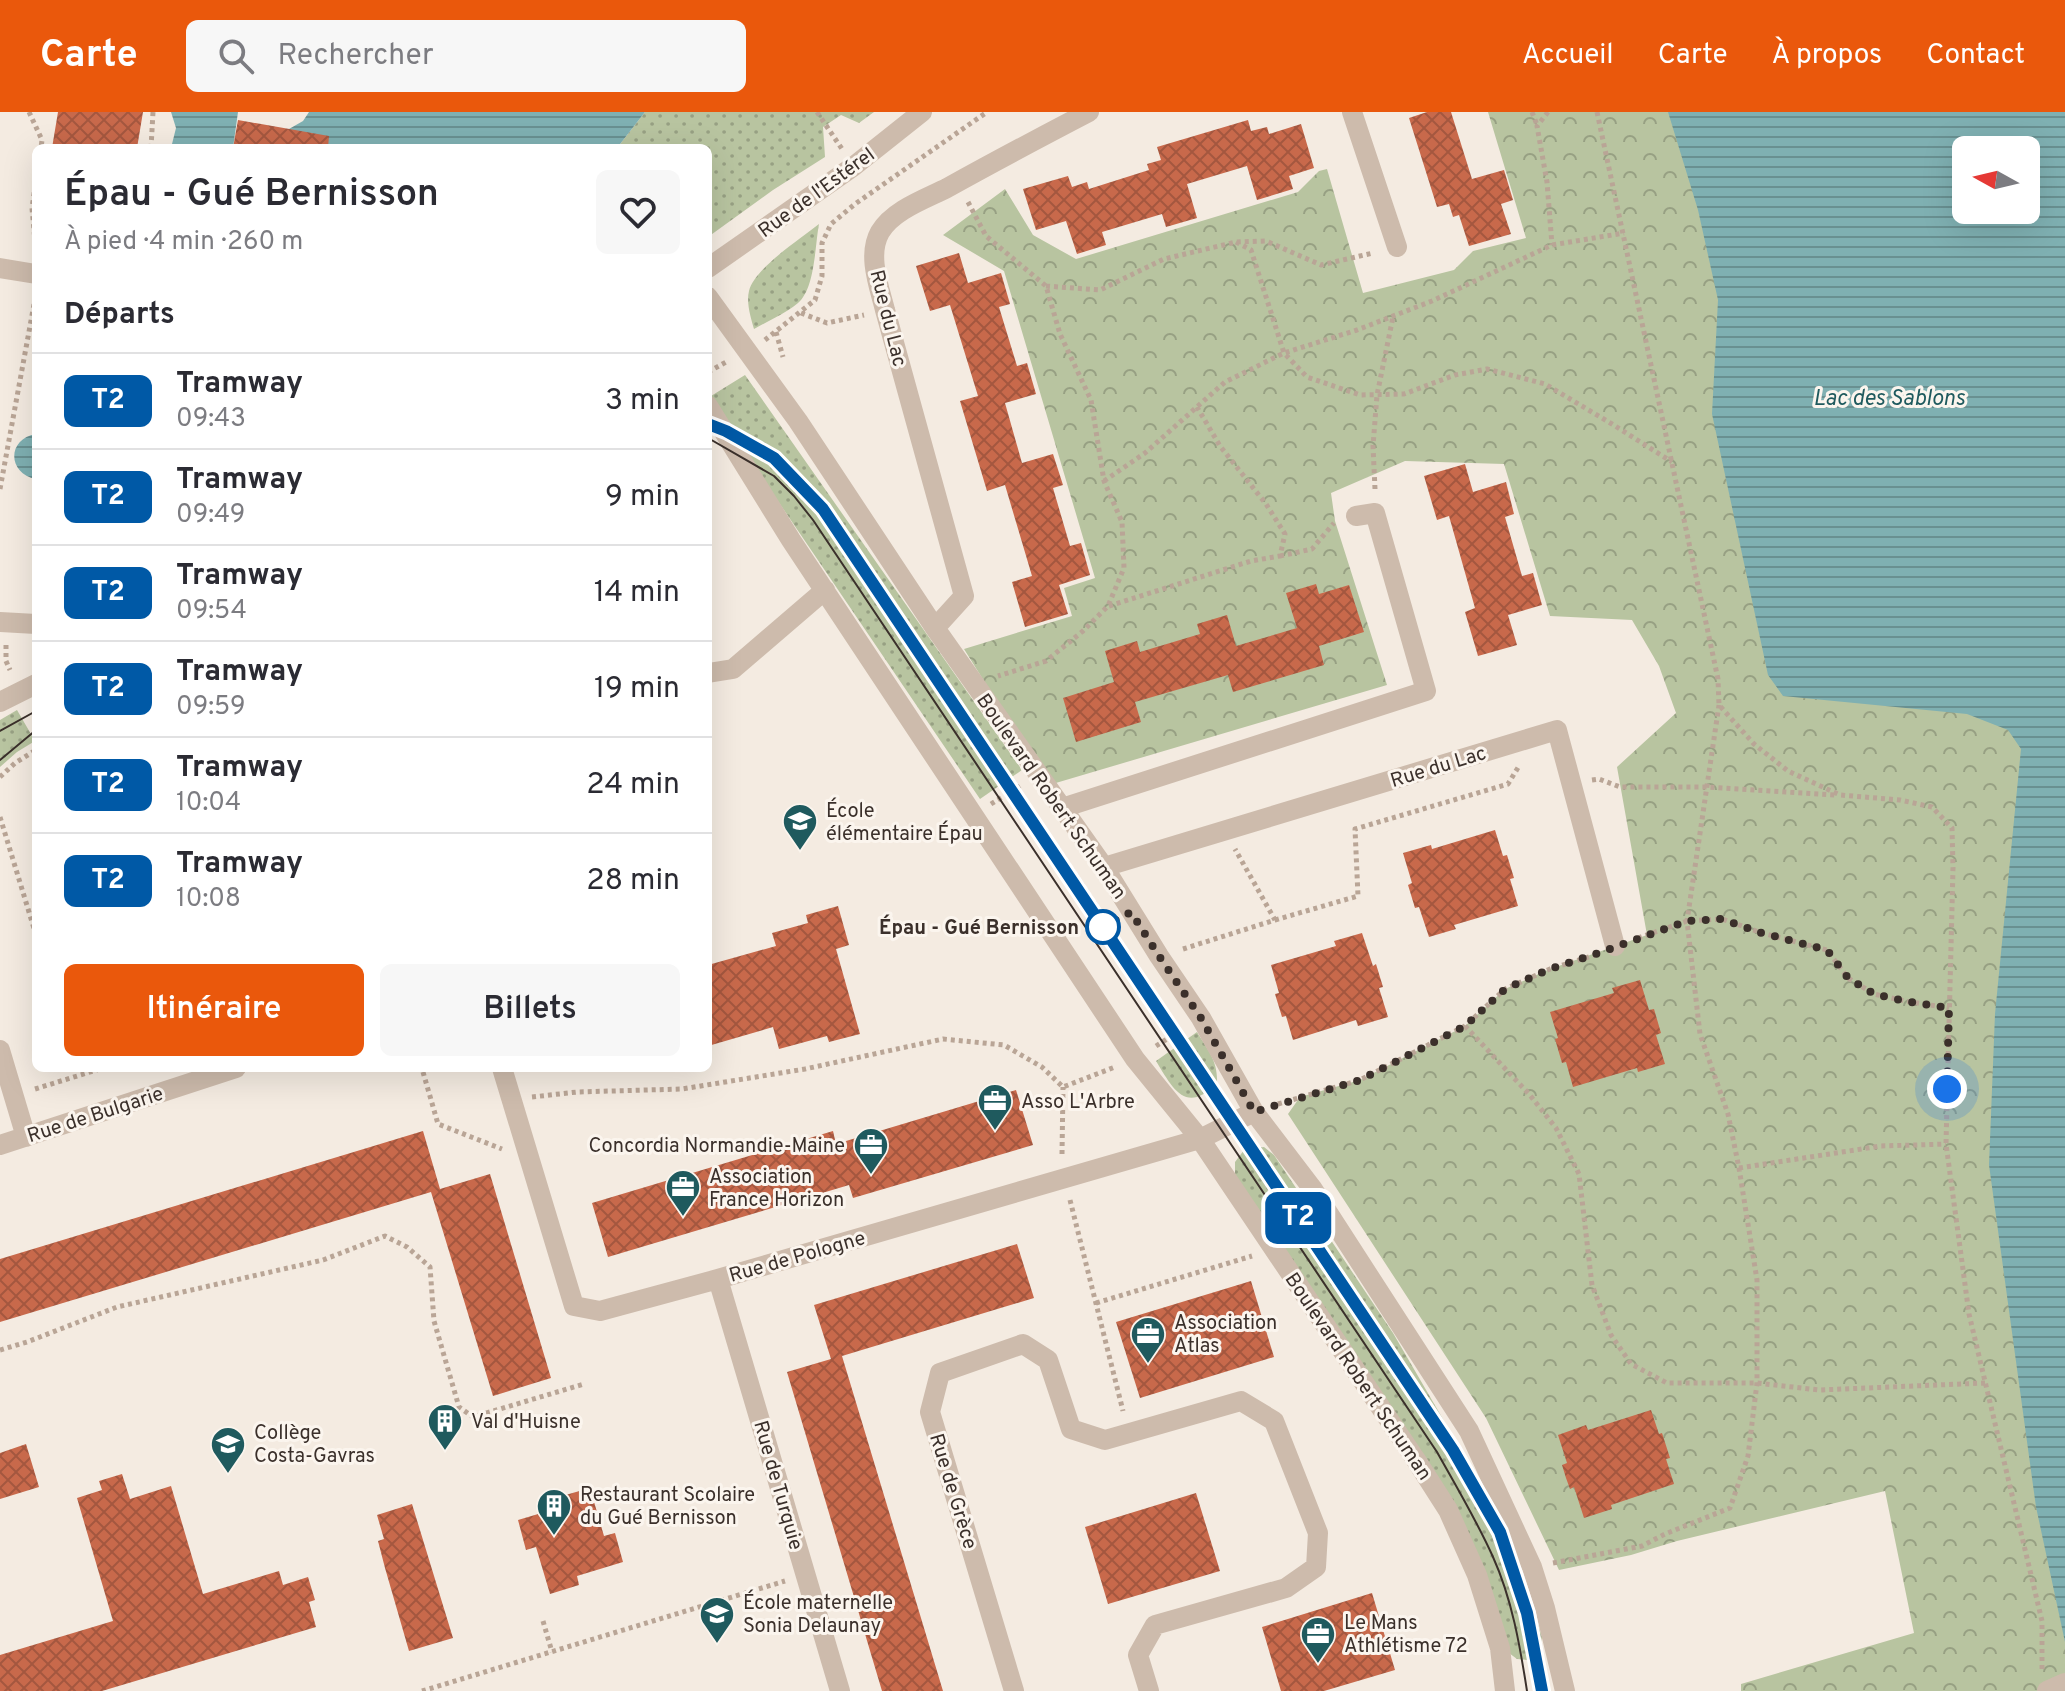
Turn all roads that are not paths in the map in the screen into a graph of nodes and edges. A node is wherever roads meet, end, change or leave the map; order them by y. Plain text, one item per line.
1 (922, 112) edge
2 (1089, 112) edge
3 (1352, 112) edge
4 (1397, 247) road end
5 (712, 265) edge
6 (0, 268) edge
7 (32, 273) edge
8 (712, 303) edge
9 (712, 412) edge
10 (1366, 515) road end
11 (825, 590) junction
12 (0, 622) edge
13 (32, 624) edge
14 (935, 628) junction
15 (712, 672) edge
16 (32, 686) edge
17 (0, 702) edge
18 (1062, 808) junction
19 (1104, 867) junction
20 (1615, 946) road end
21 (0, 1050) edge
22 (224, 1072) edge
23 (503, 1072) edge
24 (1254, 1112) junction
25 (26, 1137) junction
26 (1200, 1139) junction
27 (0, 1145) edge
28 (718, 1279) junction
29 (1505, 1690) edge
30 (840, 1691) edge
31 (1014, 1691) edge
32 (1149, 1691) edge
33 (1496, 1691) edge
34 (1512, 1691) edge
35 (1565, 1691) edge

1 - 5 street, Rue de l'Estérel
2 - 14 street, Rue du Lac
3 - 4 street
6 - 7 street
8 - 14 street, Boulevard Robert Schuman
9 - 11 street, Boulevard Robert Schuman
10 - 18 street
11 - 15 street
11 - 26 street, Boulevard Robert Schuman
12 - 13 street
14 - 18 street, Boulevard Robert Schuman
16 - 17 street
18 - 19 street, Boulevard Robert Schuman
19 - 20 street, Rue du Lac
19 - 24 street, Boulevard Robert Schuman
21 - 25 street
22 - 25 street, Rue de Bulgarie
23 - 28 street, Rue de Pologne
24 - 26 street, Rue de Pologne
24 - 35 street, Boulevard Robert Schuman
25 - 27 street, Rue de Bulgarie
26 - 28 street, Rue de Pologne
26 - 29 street, Boulevard Robert Schuman
28 - 30 street, Rue de Turquie
29 - 33 street
29 - 34 street
31 - 32 street, Rue de Grèce

